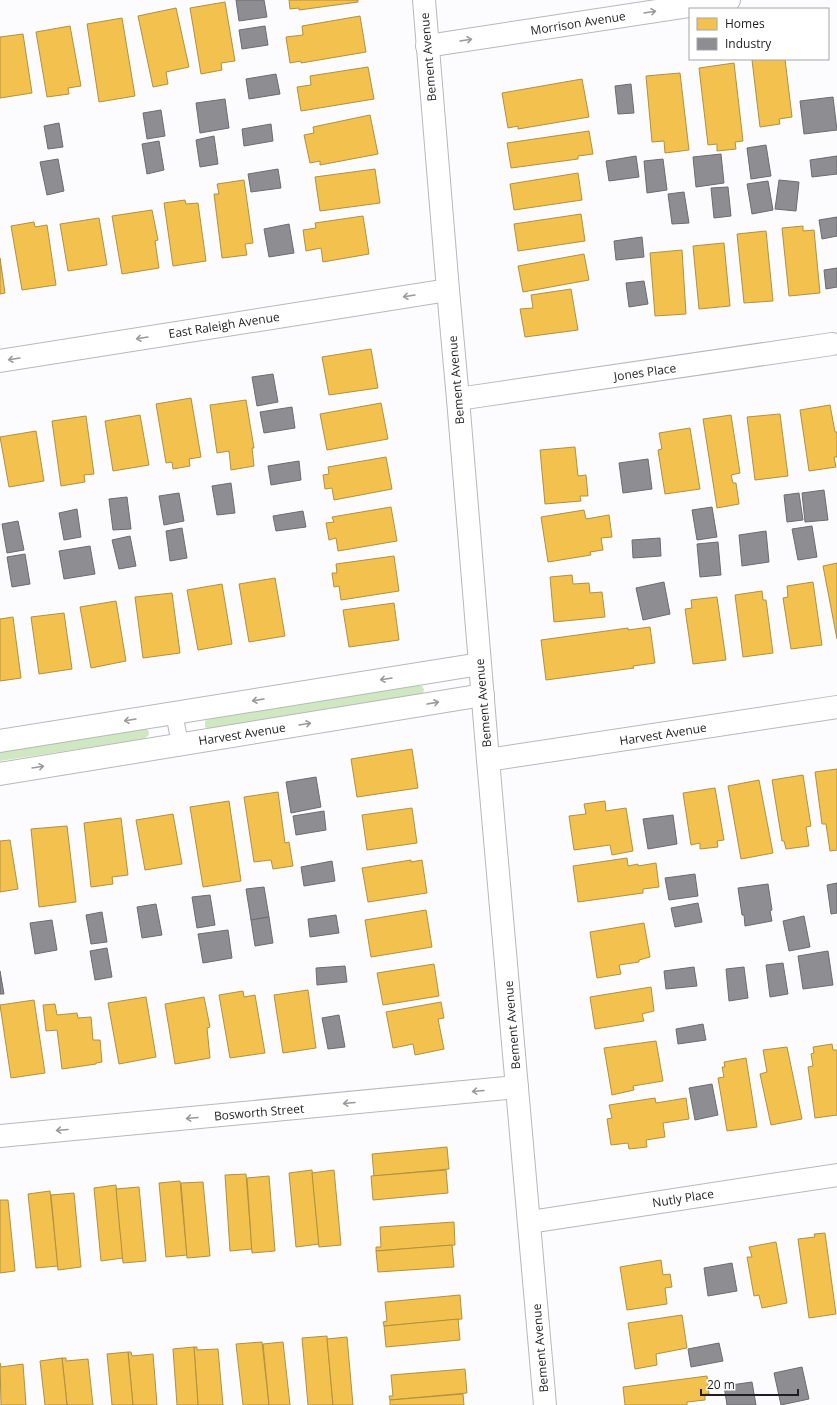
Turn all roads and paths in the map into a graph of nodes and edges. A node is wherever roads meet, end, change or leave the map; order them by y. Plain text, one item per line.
1 (424, 0) edge
2 (729, 0) edge
3 (427, 46) junction
4 (448, 290) junction
5 (832, 344) dead end
6 (0, 361) edge
7 (458, 399) junction
8 (480, 664) junction
9 (483, 695) junction
10 (837, 707) edge
11 (174, 713) junction
12 (0, 741) edge
13 (180, 744) junction
14 (488, 760) junction
15 (0, 774) edge
16 (517, 1087) junction
17 (0, 1136) edge
18 (837, 1175) edge
19 (530, 1222) junction
20 (545, 1405) edge

1 - 3 street, Bement Avenue
3 -> 2 street, Morrison Avenue
3 - 4 street, Bement Avenue
4 -> 6 street, East Raleigh Avenue
4 - 7 street, Bement Avenue
5 - 7 street, Jones Place
7 - 8 street, Bement Avenue
8 - 9 street, Bement Avenue
8 -> 11 street
13 -> 9 street, Harvest Avenue
9 - 14 street, Bement Avenue
10 - 14 street, Harvest Avenue
11 -> 12 street
11 - 13 lane
15 -> 13 street, Harvest Avenue
14 - 16 street, Bement Avenue
16 -> 17 street, Bosworth Street
16 - 19 street, Bement Avenue
18 - 19 street, Nutly Place
19 - 20 street, Bement Avenue

